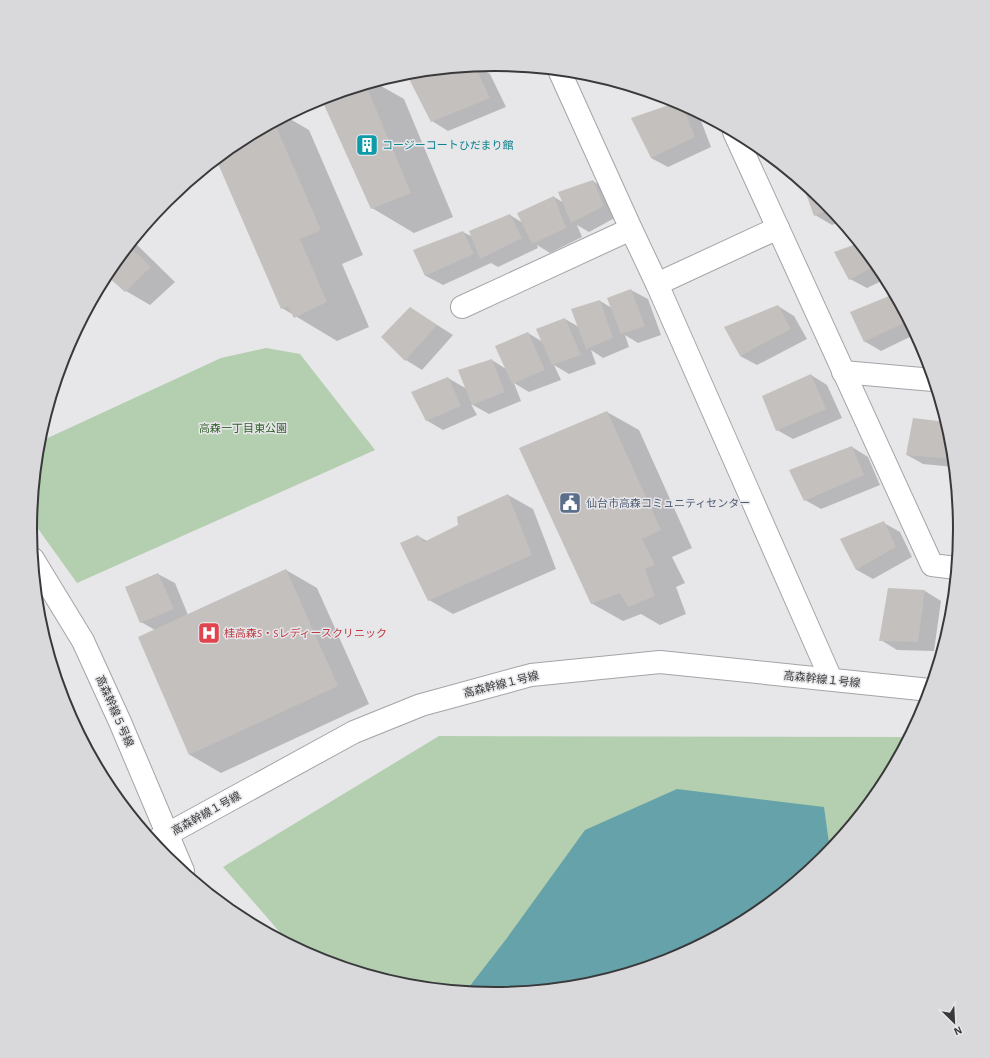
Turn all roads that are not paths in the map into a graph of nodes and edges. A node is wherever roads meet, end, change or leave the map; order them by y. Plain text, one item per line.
1 (562, 76) edge
2 (738, 141) edge
3 (778, 228) junction
4 (631, 229) junction
5 (657, 284) junction
6 (462, 307) dead end
7 (843, 372) junction
8 (928, 380) edge
9 (951, 567) edge
10 (39, 569) edge
11 (831, 679) junction
12 (924, 689) edge
13 (160, 838) edge
14 (169, 850) edge

1 - 4 street
2 - 3 street
3 - 5 street
3 - 7 street
4 - 5 street
4 - 6 street
5 - 11 street
7 - 8 street
7 - 9 street
10 - 13 street, 高森幹線５号線
11 - 12 street, 高森幹線１号線
11 - 13 street, 高森幹線１号線
13 - 14 street, 高森幹線５号線

